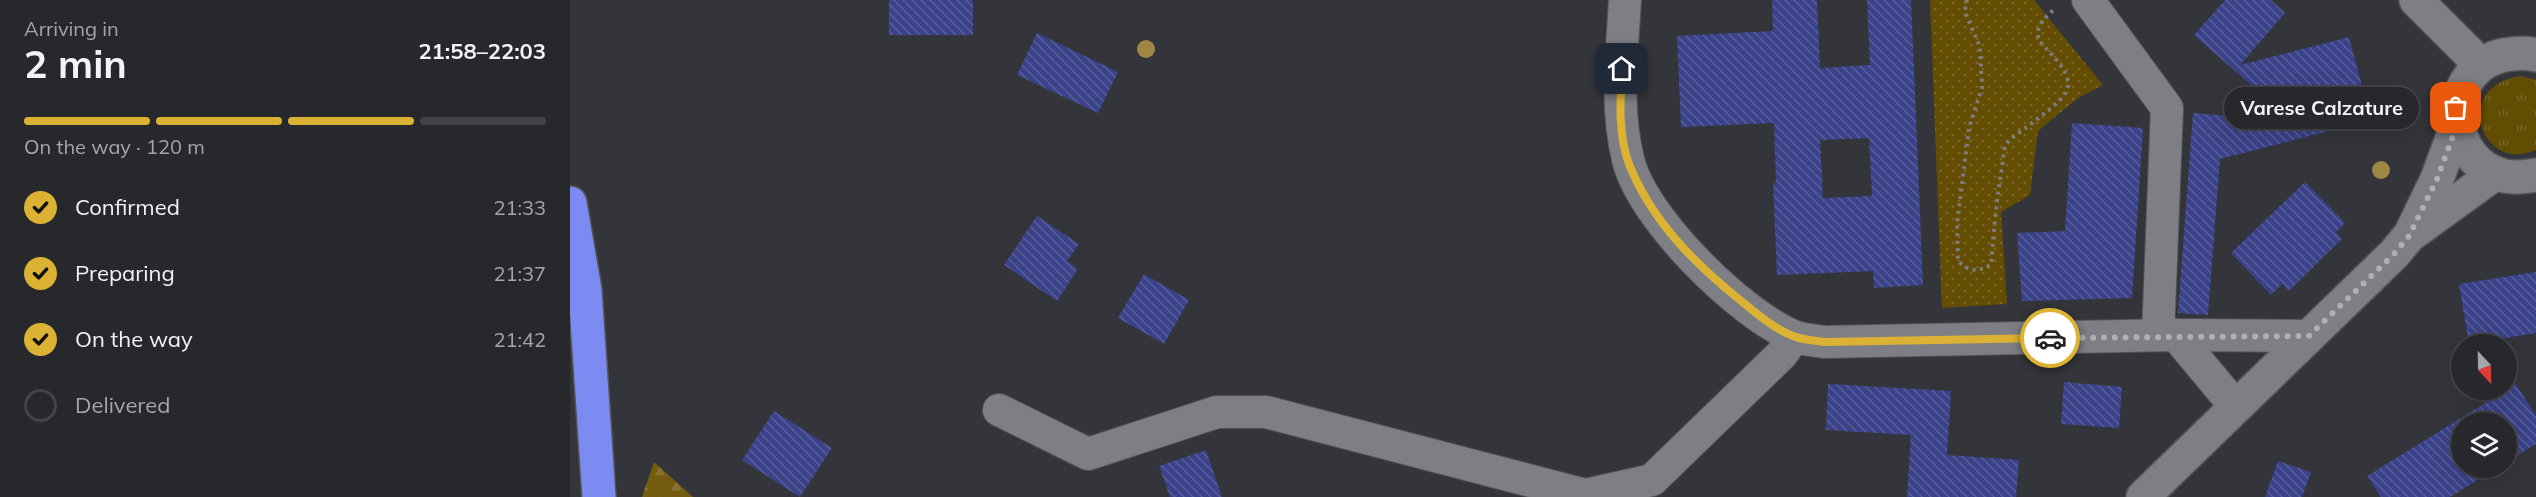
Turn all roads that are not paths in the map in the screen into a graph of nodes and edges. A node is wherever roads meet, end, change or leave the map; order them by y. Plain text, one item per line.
1 (1624, 0) edge
2 (2088, 0) edge
3 (2416, 0) edge
4 (2529, 47) edge
5 (2481, 65) junction
6 (2457, 125) junction
7 (2496, 173) junction
8 (2536, 175) edge
9 (570, 203) edge
10 (2409, 236) junction
11 (2167, 335) junction
12 (2309, 336) junction
13 (1794, 337) junction
14 (2236, 407) junction
15 (999, 410) dead end
16 (1539, 491) edge
17 (599, 497) edge
18 (2143, 497) edge

1 - 13 street
2 - 11 street
3 - 5 main road
4 - 5 main road
5 - 6 main road
6 - 7 main road
6 - 10 main road
7 - 8 main road
7 - 10 main road
9 - 17 highway
10 - 12 main road
11 - 12 street
11 - 13 street
11 - 14 street
12 - 14 main road
13 - 16 street
14 - 18 main road
15 - 16 street

